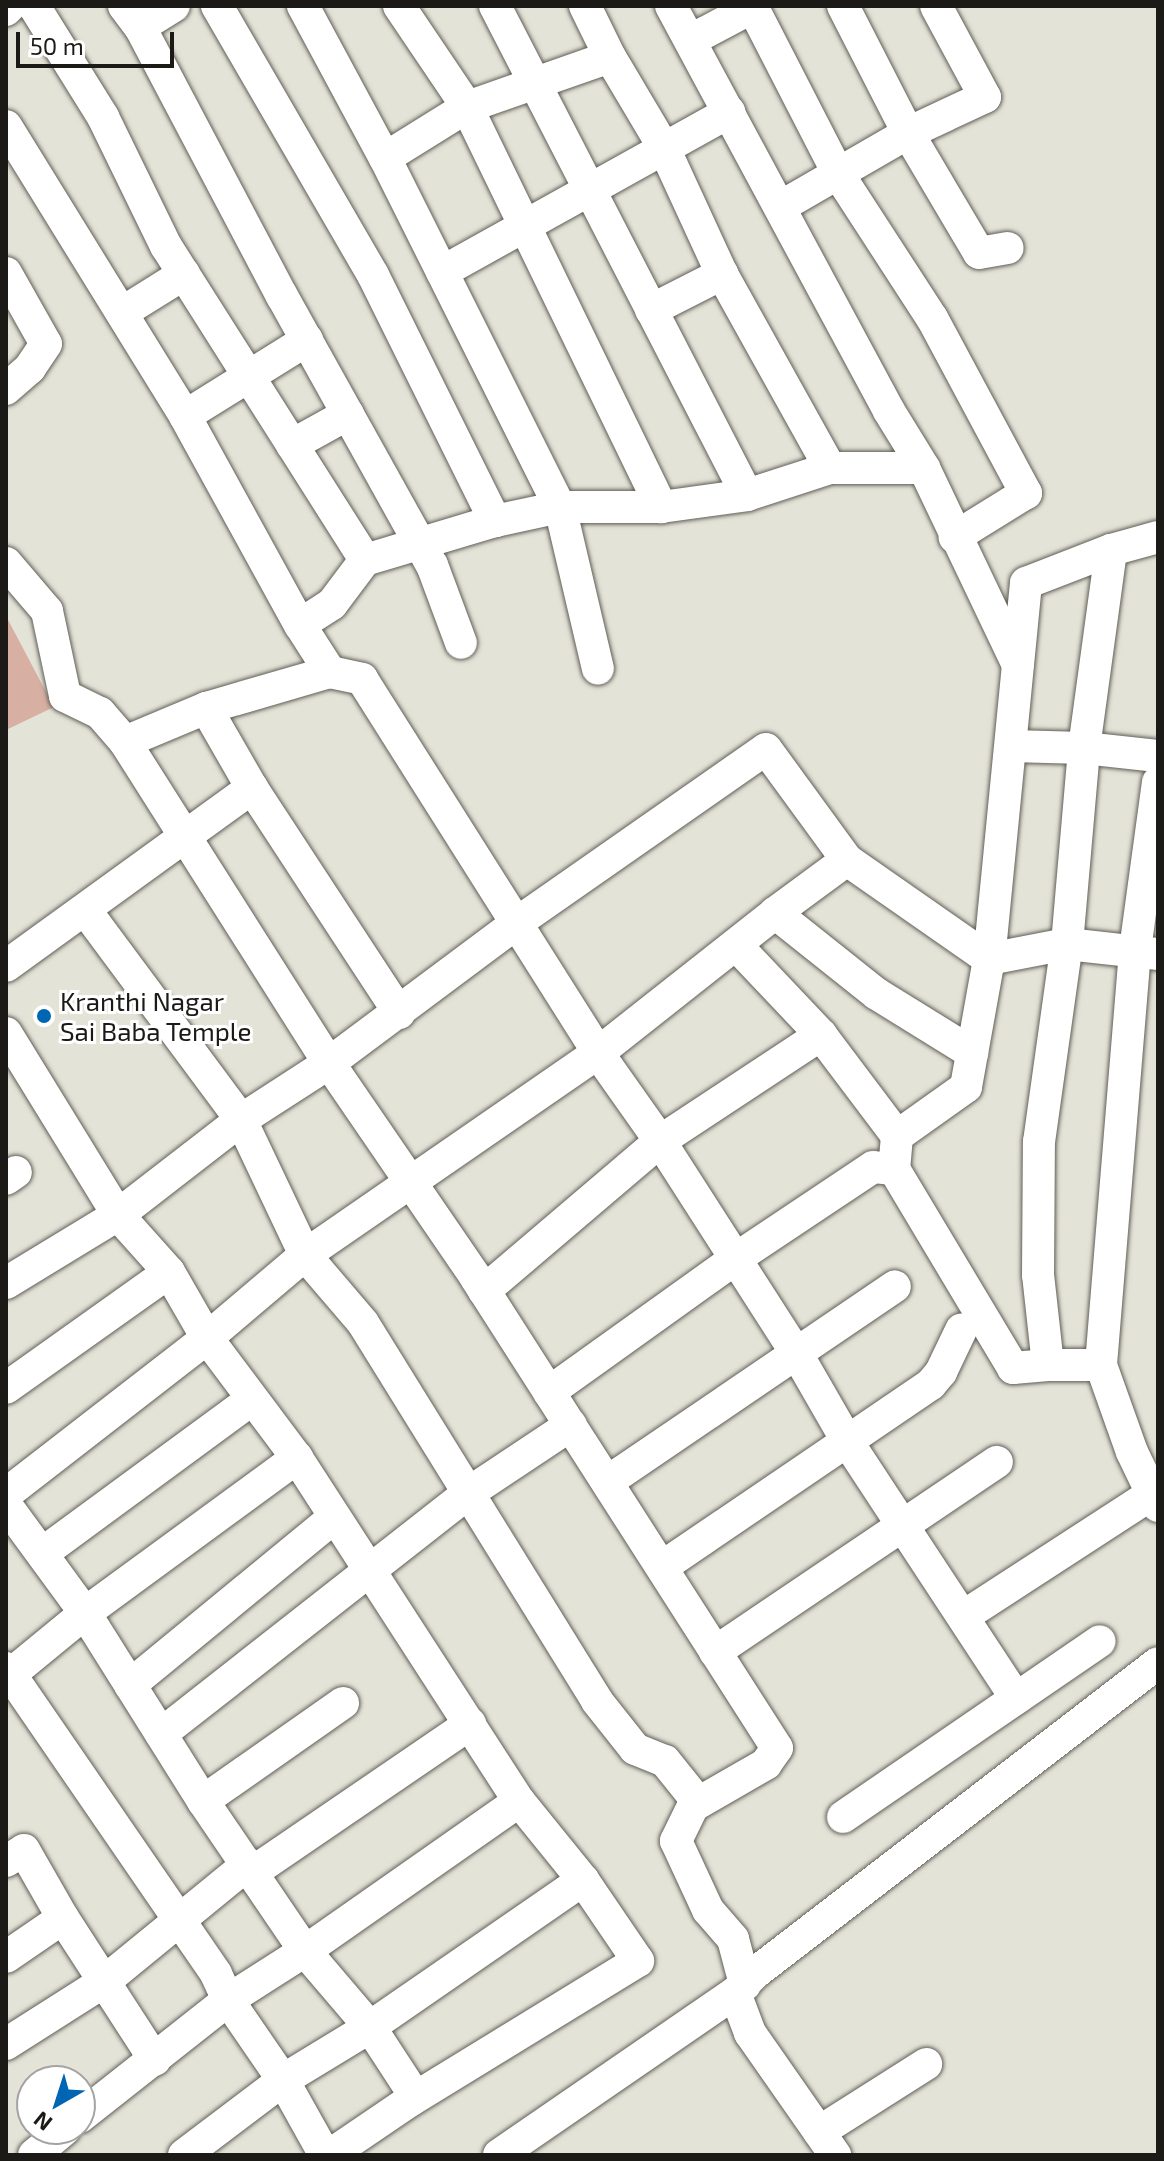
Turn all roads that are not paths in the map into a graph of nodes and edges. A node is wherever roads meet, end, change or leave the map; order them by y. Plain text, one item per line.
1 (34, 6) edge
2 (174, 6) edge
3 (217, 6) edge
4 (303, 6) edge
5 (399, 6) edge
6 (495, 6) edge
7 (585, 6) edge
8 (671, 6) edge
9 (753, 6) edge
10 (843, 6) edge
11 (936, 6) edge
12 (132, 17) edge
13 (691, 40) junction
14 (610, 57) junction
15 (535, 83) junction
16 (467, 107) junction
17 (729, 112) junction
18 (6, 126) edge
19 (908, 133) junction
20 (664, 148) junction
21 (385, 158) junction
22 (839, 175) junction
23 (591, 192) junction
24 (780, 207) junction
25 (523, 228) junction
26 (1008, 248) dead end
27 (442, 272) junction
28 (6, 273) edge
29 (184, 274) junction
30 (722, 274) junction
31 (651, 310) junction
32 (123, 312) junction
33 (307, 340) junction
34 (250, 375) junction
35 (6, 389) edge
36 (348, 414) junction
37 (185, 416) junction
38 (292, 445) junction
39 (830, 468) junction
40 (924, 468) junction
41 (747, 495) junction
42 (560, 507) junction
43 (661, 507) junction
44 (495, 521) junction
45 (955, 537) junction
46 (1158, 537) edge
47 (422, 546) junction
48 (1111, 550) junction
49 (365, 560) junction
50 (6, 563) edge
51 (300, 625) junction
52 (461, 643) dead end
53 (1018, 665) junction
54 (598, 669) dead end
55 (330, 672) junction
56 (206, 708) junction
57 (125, 742) junction
58 (1011, 746) junction
59 (1084, 748) junction
60 (1158, 756) edge
61 (1158, 782) edge
62 (252, 788) junction
63 (185, 837) junction
64 (847, 860) junction
65 (86, 911) junction
66 (775, 913) junction
67 (518, 922) junction
68 (1067, 944) junction
69 (736, 945) junction
70 (1146, 952) edge
71 (989, 959) junction
72 (6, 966) edge
73 (399, 1013) junction
74 (6, 1033) edge
75 (821, 1035) junction
76 (598, 1053) junction
77 (972, 1053) junction
78 (329, 1063) junction
79 (18, 1079) edge
80 (241, 1120) junction
81 (897, 1136) junction
82 (660, 1141) junction
83 (894, 1169) junction
84 (409, 1181) junction
85 (118, 1215) junction
86 (305, 1255) junction
87 (735, 1259) junction
88 (169, 1272) junction
89 (6, 1283) edge
90 (895, 1286) dead end
91 (484, 1291) junction
92 (961, 1330) dead end
93 (207, 1338) junction
94 (797, 1354) junction
95 (1048, 1365) junction
96 (1101, 1365) junction
97 (6, 1388) edge
98 (549, 1392) junction
99 (251, 1400) junction
100 (571, 1425) junction
101 (847, 1441) junction
102 (297, 1458) junction
103 (997, 1462) dead end
104 (607, 1482) junction
105 (1153, 1491) edge
106 (470, 1492) junction
107 (6, 1494) edge
108 (6, 1505) edge
109 (333, 1518) junction
110 (903, 1525) junction
111 (44, 1552) junction
112 (662, 1567) junction
113 (372, 1573) junction
114 (85, 1613) junction
115 (964, 1616) junction
116 (1100, 1641) dead end
117 (715, 1652) junction
118 (1158, 1663) edge
119 (7, 1674) edge
120 (130, 1685) junction
121 (1016, 1698) junction
122 (343, 1703) dead end
123 (470, 1724) junction
124 (161, 1734) junction
125 (203, 1801) junction
126 (519, 1801) junction
127 (693, 1806) junction
128 (843, 1817) dead end
129 (6, 1861) edge
130 (251, 1868) junction
131 (583, 1880) junction
132 (63, 1918) junction
133 (178, 1922) junction
134 (305, 1951) junction
135 (6, 1957) edge
136 (105, 1981) junction
137 (740, 1988) junction
138 (228, 2000) junction
139 (370, 2027) junction
140 (6, 2044) edge
141 (155, 2060) junction
142 (926, 2064) dead end
143 (283, 2080) junction
144 (411, 2100) junction
145 (96, 2105) edge
146 (827, 2143) edge
147 (319, 2152) edge
148 (184, 2155) edge
149 (499, 2155) edge

1 - 29 street
2 - 12 street
3 - 44 street
4 - 21 street
5 - 16 street
6 - 15 street
7 - 14 street
8 - 13 street
9 - 13 street
9 - 22 street
10 - 19 street
11 - 19 street
12 - 33 street
13 - 17 street
14 - 15 street
14 - 20 street
15 - 16 street
15 - 23 street
16 - 21 street
16 - 25 street
17 - 20 street
17 - 24 street
18 - 32 street
19 - 22 street
19 - 26 street
20 - 23 street
20 - 30 street
21 - 27 street
22 - 24 street
22 - 45 street
23 - 25 street
23 - 31 street
24 - 40 street
25 - 27 street
25 - 43 street
27 - 42 street
28 - 35 street
29 - 32 street
29 - 34 street
30 - 31 street
30 - 39 street
31 - 41 street
32 - 37 street
33 - 34 street
33 - 36 street
34 - 37 street
34 - 38 street
36 - 38 street
36 - 47 street
37 - 51 street
38 - 49 street
39 - 40 street
39 - 41 street
40 - 45 street
41 - 43 street
42 - 43 street
42 - 44 street
42 - 54 street
44 - 47 street
45 - 53 street
46 - 48 street
47 - 49 street
47 - 52 street
48 - 53 street
48 - 59 street
49 - 51 street
50 - 57 street
51 - 55 street
53 - 58 street
55 - 56 street
55 - 67 street
56 - 57 street
56 - 62 street
57 - 63 street
58 - 59 street
58 - 71 street
59 - 60 street
59 - 68 street
61 - 70 street
62 - 63 street
62 - 73 street
63 - 65 street
63 - 78 street
64 - 66 street
64 - 67 street
64 - 71 street
65 - 72 street
65 - 80 street
66 - 69 street
66 - 77 street
67 - 73 street
67 - 76 street
68 - 70 street
68 - 71 street
68 - 95 street
69 - 75 street
69 - 76 street
70 - 96 street
71 - 77 street
73 - 78 street
74 - 79 street
75 - 81 street
75 - 82 street
76 - 82 street
76 - 84 street
77 - 81 street
78 - 80 street
78 - 84 street
79 - 85 street
80 - 85 street
80 - 86 street
81 - 83 street
82 - 87 street
82 - 91 street
83 - 87 street
83 - 95 street
84 - 86 street
84 - 91 street
85 - 88 street
85 - 89 street
86 - 93 street
86 - 106 street
87 - 94 street
87 - 98 street
88 - 93 street
88 - 97 street
90 - 94 street
91 - 98 street
92 - 101 street
93 - 99 street
93 - 107 street
94 - 101 street
94 - 104 street
95 - 96 street
96 - 105 street
98 - 100 street
99 - 102 street
99 - 111 street
100 - 104 street
100 - 106 street
101 - 110 street
101 - 112 street
102 - 109 street
102 - 114 street
103 - 110 street
104 - 112 street
105 - 115 street
106 - 113 street
106 - 127 street
108 - 111 street
109 - 113 street
109 - 120 street
110 - 115 street
110 - 117 street
111 - 114 street
112 - 117 street
113 - 123 street
113 - 124 street
114 - 119 street
114 - 120 street
115 - 121 street
116 - 121 street
117 - 127 street
118 - 137 street
119 - 133 street
120 - 124 street
121 - 128 street
122 - 125 street
123 - 126 street
123 - 130 street
124 - 125 street
125 - 130 street
126 - 131 street
126 - 134 street
127 - 137 street
129 - 132 street
130 - 133 street
130 - 134 street
131 - 139 street
131 - 144 street
132 - 135 street
132 - 136 street
133 - 136 street
133 - 138 street
134 - 138 street
134 - 139 street
136 - 140 street
136 - 141 street
137 - 146 street
137 - 149 street
138 - 141 street
138 - 143 street
139 - 143 street
139 - 144 street
141 - 145 street
142 - 146 street
143 - 147 street
143 - 148 street
144 - 147 street

